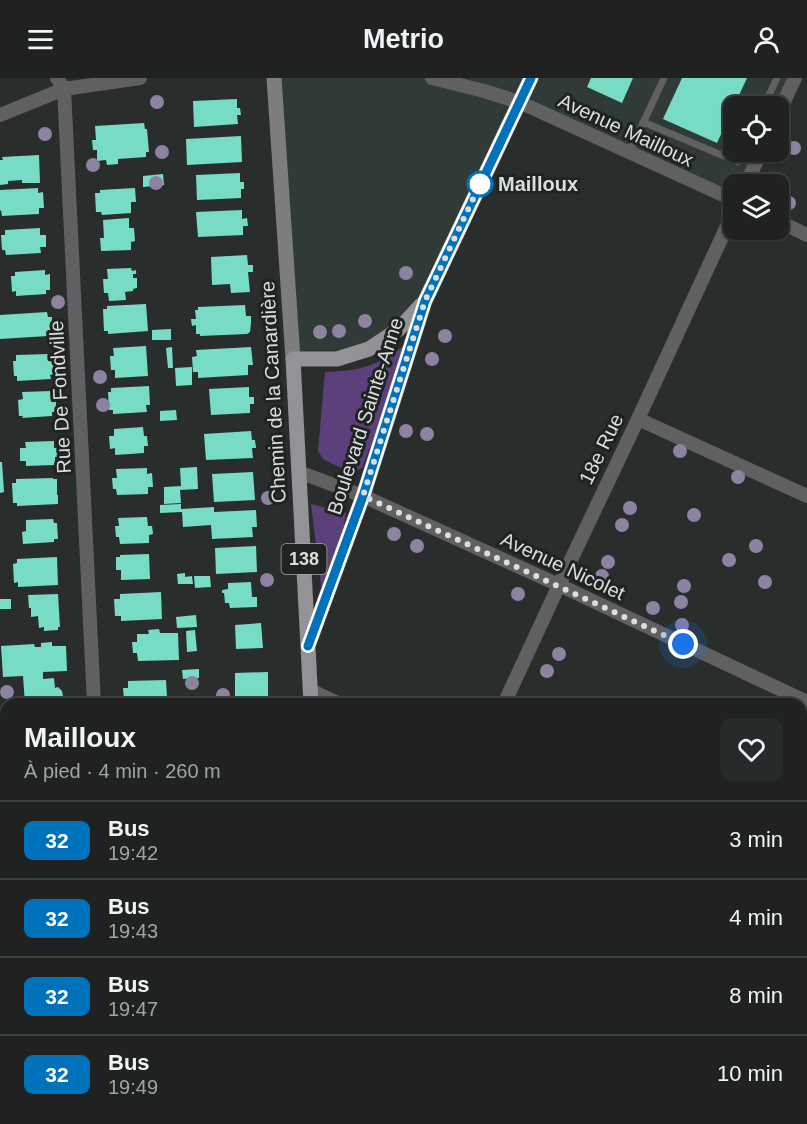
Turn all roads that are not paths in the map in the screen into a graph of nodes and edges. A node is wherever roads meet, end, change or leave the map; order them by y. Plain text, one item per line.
1 (140, 78) edge
2 (274, 78) edge
3 (432, 78) edge
4 (531, 78) edge
5 (664, 78) edge
6 (777, 78) edge
7 (795, 78) edge
8 (61, 84) edge
9 (769, 96) edge
10 (786, 96) edge
11 (519, 102) junction
12 (0, 115) edge
13 (643, 122) junction
14 (629, 153) junction
15 (723, 156) edge
16 (723, 195) edge
17 (789, 227) edge
18 (723, 235) edge
19 (807, 235) edge
20 (425, 301) junction
21 (294, 359) junction
22 (638, 419) junction
23 (299, 472) junction
24 (363, 496) junction
25 (807, 496) edge
26 (558, 585) junction
27 (308, 646) junction
28 (311, 697) edge
29 (94, 698) edge
30 (507, 698) edge
31 (798, 698) edge

1 - 8 street
2 - 21 main road, Chemin de la Canardière
3 - 11 street, Avenue Mailloux
4 - 11 main road, Boulevard Sainte-Anne / 138
5 - 13 lane
6 - 9 lane
7 - 10 street
8 - 12 street
8 - 29 street, Rue De Fondville
11 - 14 street, Avenue Mailloux
11 - 20 main road, Boulevard Sainte-Anne / 138
13 - 14 lane
13 - 15 lane
14 - 16 street, Avenue Mailloux
17 - 19 street
18 - 22 street, 18e Rue
20 - 21 main road, Boulevard Sainte-Anne / 138
20 - 24 main road, Boulevard Sainte-Anne / 138
21 - 23 main road, Chemin de la Canardière / 138
22 - 25 street
22 - 26 street, 18e Rue
23 - 24 street, Avenue Nicolet
23 - 27 main road, Chemin de la Canardière / 138
24 - 26 street, Avenue Nicolet
24 - 27 main road, Boulevard Sainte-Anne / 138
26 - 30 street, 18e Rue
26 - 31 street, Avenue Nicolet
27 - 28 main road, Chemin de la Canardière / 138

